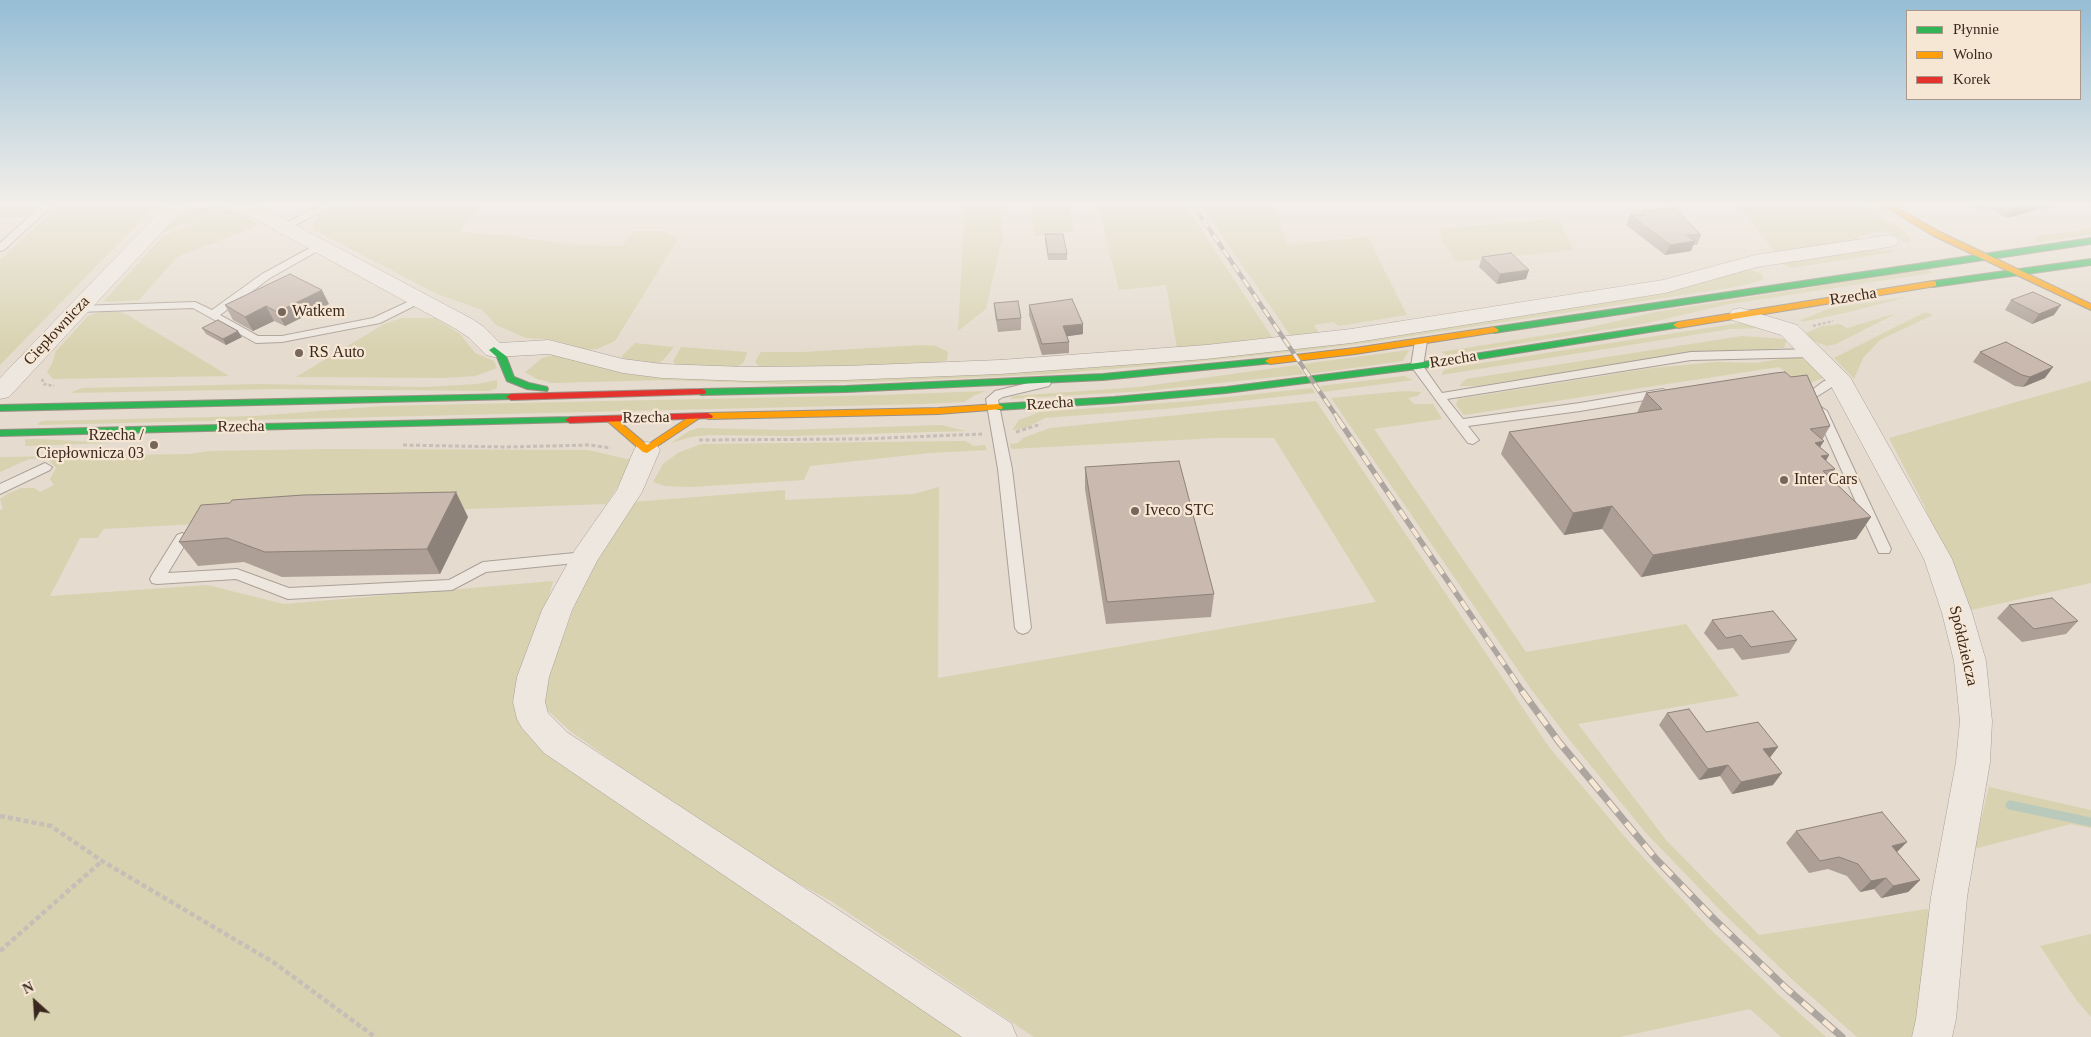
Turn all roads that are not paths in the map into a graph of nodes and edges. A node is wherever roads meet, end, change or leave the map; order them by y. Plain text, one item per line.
1 (131, 253) edge
2 (306, 253) edge
3 (333, 253) edge
4 (1810, 253) edge
5 (1929, 253) edge
6 (1978, 253) edge
7 (2002, 253) edge
8 (1983, 256) junction
9 (1755, 262) junction
10 (2091, 262) edge
11 (1928, 264) junction
12 (2017, 272) junction
13 (1786, 286) junction
14 (420, 300) junction
15 (2089, 304) edge
16 (1795, 306) junction
17 (78, 309) junction
18 (213, 315) junction
19 (1740, 315) junction
20 (1789, 330) junction
21 (1421, 342) junction
22 (494, 350) junction
23 (1813, 353) junction
24 (1417, 366) junction
25 (1056, 380) junction
26 (1841, 382) junction
27 (1790, 384) edge
28 (1678, 391) edge
29 (0, 392) edge
30 (584, 395) junction
31 (1813, 395) junction
32 (1439, 397) junction
33 (0, 408) edge
34 (993, 408) junction
35 (694, 417) junction
36 (610, 419) junction
37 (1459, 422) junction
38 (0, 433) edge
39 (1473, 440) dead end
40 (647, 450) junction
41 (45, 466) dead end
42 (0, 489) edge
43 (182, 538) edge
44 (1884, 549) dead end
45 (584, 557) junction
46 (1024, 628) dead end
47 (997, 1037) edge
48 (1932, 1037) edge

1 - 17 street, Ciepłownicza
2 - 18 lane
3 - 14 street
4 - 9 street
5 - 11 main road
6 - 8 main road
7 - 8 main road, Rzecha
8 - 11 main road, Rzecha
8 - 12 main road
9 - 13 street
9 - 22 street
10 - 12 main road, Rzecha
11 - 13 main road, Rzecha
12 - 15 main road
12 - 16 main road, Rzecha
13 - 21 main road, Rzecha
14 - 18 lane
14 - 22 street
16 - 19 main road, Rzecha
16 - 20 street
17 - 18 lane
17 - 29 street, Ciepłownicza
19 - 20 street, Spółdzielcza
19 - 24 main road, Rzecha
20 - 23 street, Spółdzielcza
21 - 24 lane
21 - 25 main road, Rzecha
22 - 30 main road
23 - 26 street, Spółdzielcza
23 - 32 lane
24 - 32 lane
24 - 34 main road, Rzecha
25 - 30 main road, Rzecha
25 - 34 lane
26 - 31 lane
26 - 48 street, Spółdzielcza
27 - 31 lane
28 - 37 lane
30 - 33 main road, Rzecha
31 - 44 lane
32 - 37 lane
34 - 35 main road, Rzecha
34 - 46 lane
35 - 36 main road, Rzecha
35 - 40 main road
36 - 38 main road, Rzecha
36 - 40 main road
37 - 39 lane
40 - 45 street
41 - 42 lane
43 - 45 lane
45 - 47 street

